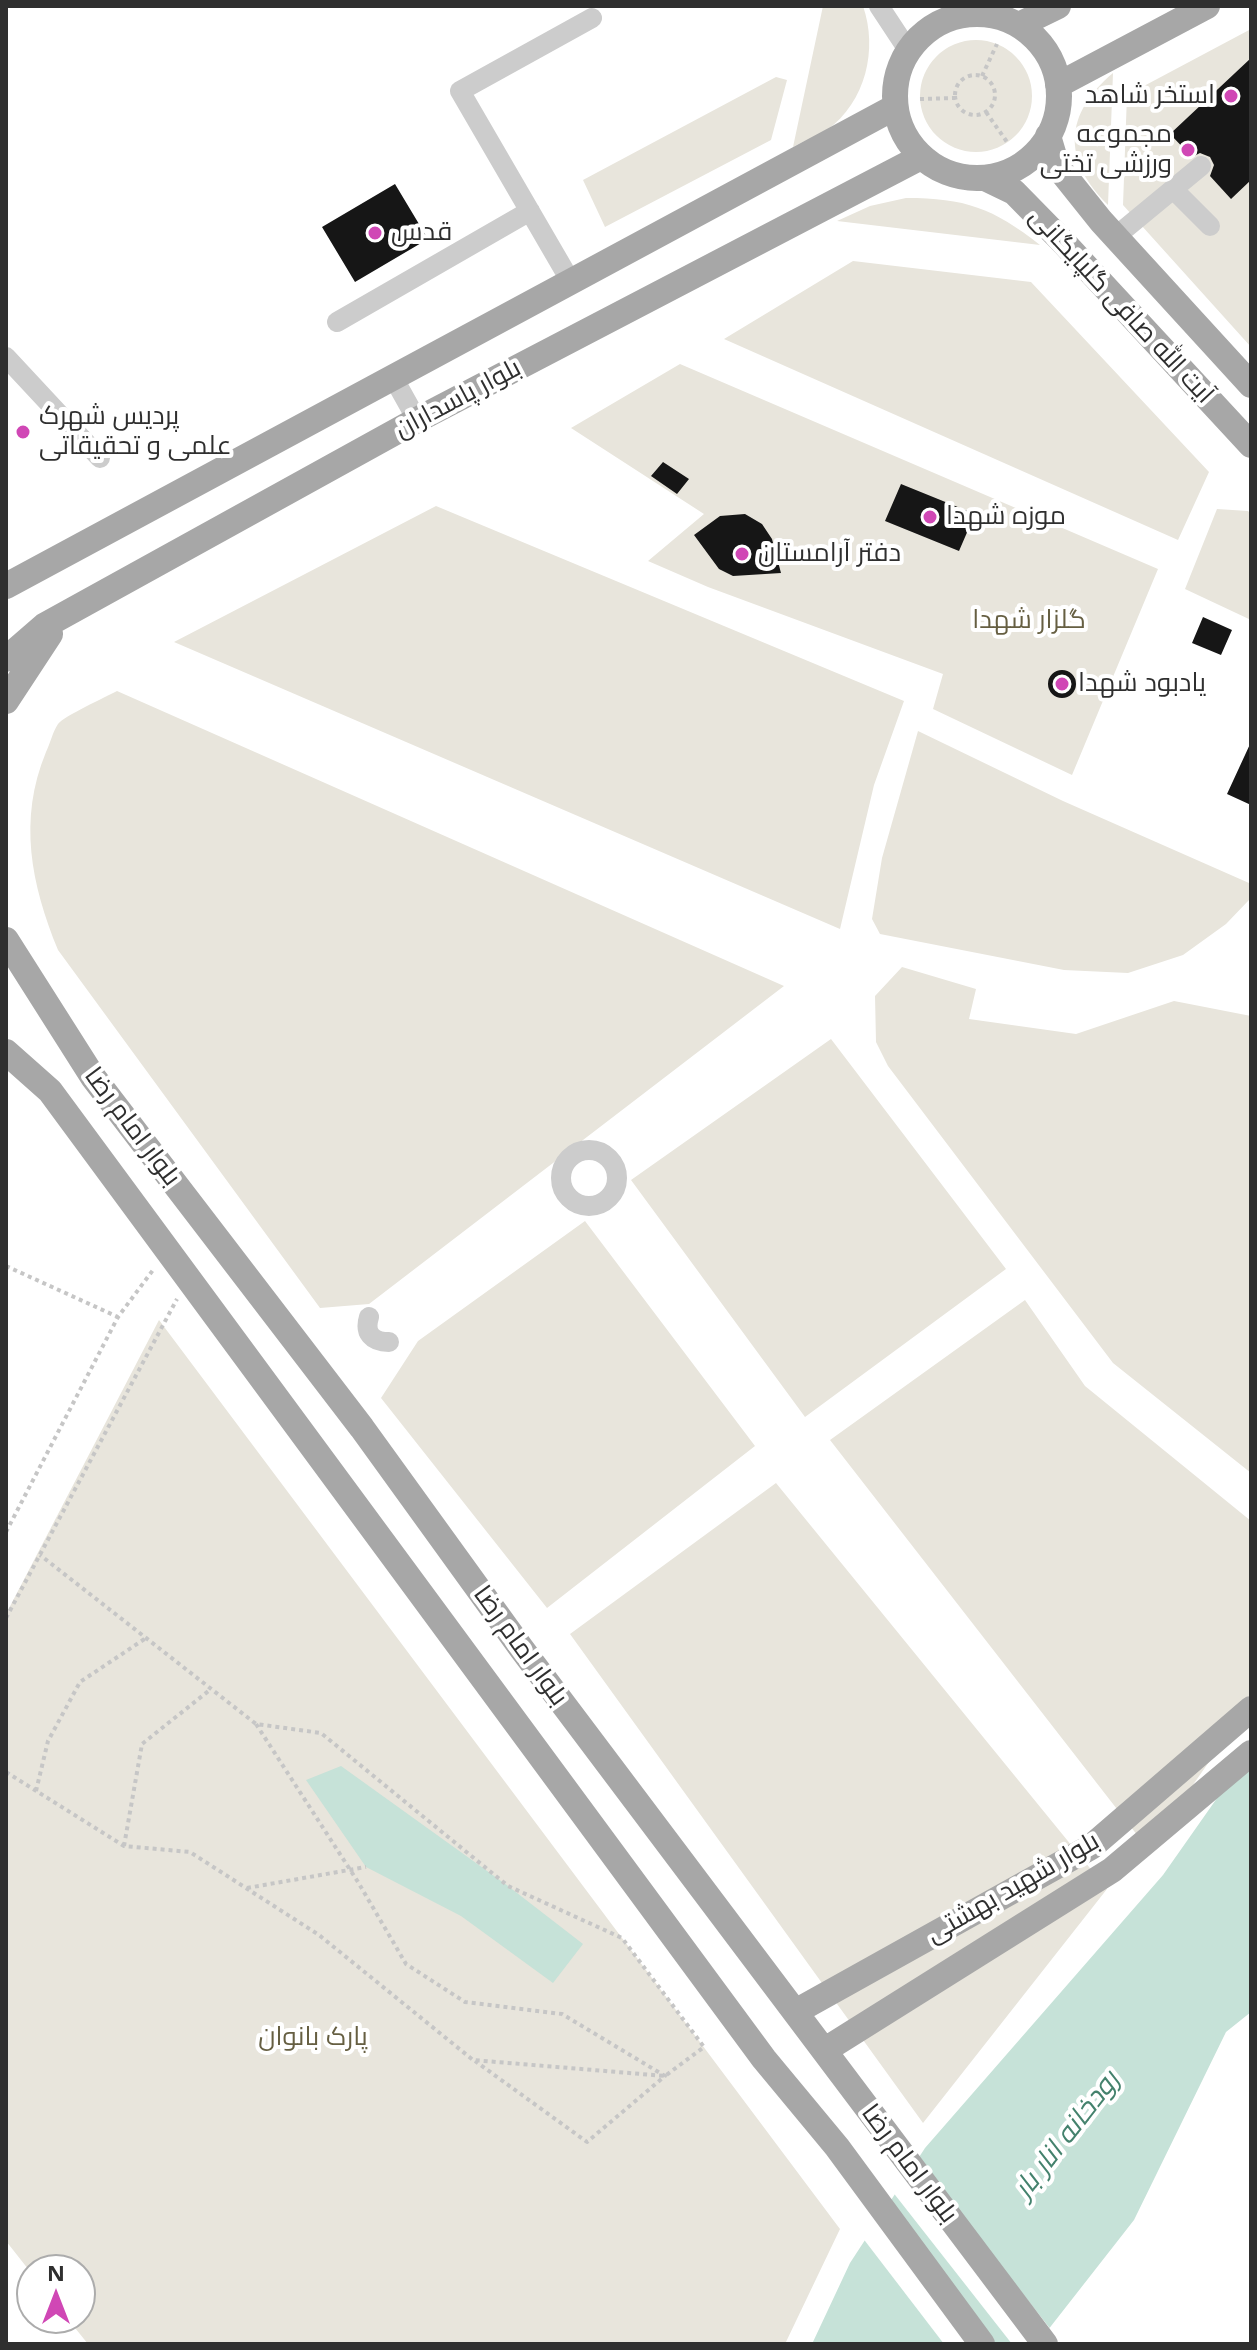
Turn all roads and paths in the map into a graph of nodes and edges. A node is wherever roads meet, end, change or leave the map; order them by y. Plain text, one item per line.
1 (879, 6) edge
2 (1058, 6) edge
3 (1207, 6) edge
4 (964, 10) edge
5 (592, 18) dead end
6 (1019, 25) junction
7 (997, 44) dead end
8 (908, 50) junction
9 (982, 76) junction
10 (1058, 85) junction
11 (954, 98) junction
12 (920, 99) dead end
13 (895, 107) junction
14 (986, 112) junction
15 (1048, 136) junction
16 (1007, 142) dead end
17 (921, 157) junction
18 (1201, 166) dead end
19 (985, 178) junction
20 (1173, 189) junction
21 (530, 211) junction
22 (1210, 226) dead end
23 (1115, 237) junction
24 (571, 282) junction
25 (337, 322) dead end
26 (6, 357) edge
27 (393, 377) junction
28 (1251, 385) edge
29 (417, 420) junction
30 (1251, 445) edge
31 (100, 458) dead end
32 (6, 586) edge
33 (64, 615) junction
34 (6, 659) edge
35 (6, 701) edge
36 (6, 940) edge
37 (6, 1052) edge
38 (167, 1251) junction
39 (6, 1266) edge
40 (188, 1279) junction
41 (118, 1317) junction
42 (369, 1317) dead end
43 (389, 1342) dead end
44 (6, 1532) edge
45 (40, 1555) junction
46 (6, 1618) edge
47 (146, 1638) junction
48 (211, 1689) junction
49 (1251, 1709) edge
50 (256, 1724) junction
51 (1251, 1753) edge
52 (6, 1772) edge
53 (36, 1791) junction
54 (124, 1846) junction
55 (366, 1867) dead end
56 (246, 1888) junction
57 (795, 2012) junction
58 (825, 2050) junction
59 (473, 2060) junction
60 (665, 2076) junction
61 (982, 2344) edge
62 (1045, 2344) edge

1 - 8 street
2 - 6 main road
3 - 10 main road
4 - 6 main road
4 - 8 main road
5 - 21 street
6 - 10 main road
7 - 9 path
8 - 13 main road
9 - 11 path
9 - 14 path
10 - 15 main road
11 - 12 path
11 - 14 path
13 - 17 main road
13 - 24 main road, بلوار پاسداران
14 - 16 path
15 - 19 main road
15 - 23 main road, آیت الله صافی گلپایگانی
17 - 19 main road
17 - 29 main road, بلوار پاسداران
18 - 20 street
19 - 30 main road, آیت الله صافی گلپایگانی
20 - 22 street
20 - 23 street
21 - 24 street
21 - 25 street
23 - 28 main road, آیت الله صافی گلپایگانی
24 - 27 main road, بلوار پاسداران
26 - 31 street
27 - 29 street
27 - 32 main road, بلوار پاسداران
29 - 33 main road, بلوار پاسداران
33 - 34 main road, بلوار پاسداران
33 - 35 main road
36 - 57 main road, بلوار امام رضا
37 - 38 main road, بلوار امام رضا
38 - 40 main road, بلوار امام رضا
38 - 41 path
39 - 41 path
40 - 45 path
40 - 61 main road, بلوار امام رضا
41 - 44 path
42 - 43 street
45 - 46 path
45 - 47 path
47 - 48 path
47 - 53 path
48 - 50 path
48 - 54 path
49 - 57 main road, بلوار شهید بهشتی
50 - 60 path
50 - 60 path
51 - 58 main road, بلوار شهید بهشتی
52 - 53 path
53 - 54 path
54 - 56 path
55 - 56 path
56 - 59 path
57 - 58 main road, بلوار امام رضا
58 - 62 main road, بلوار امام رضا
59 - 60 path
59 - 60 path

